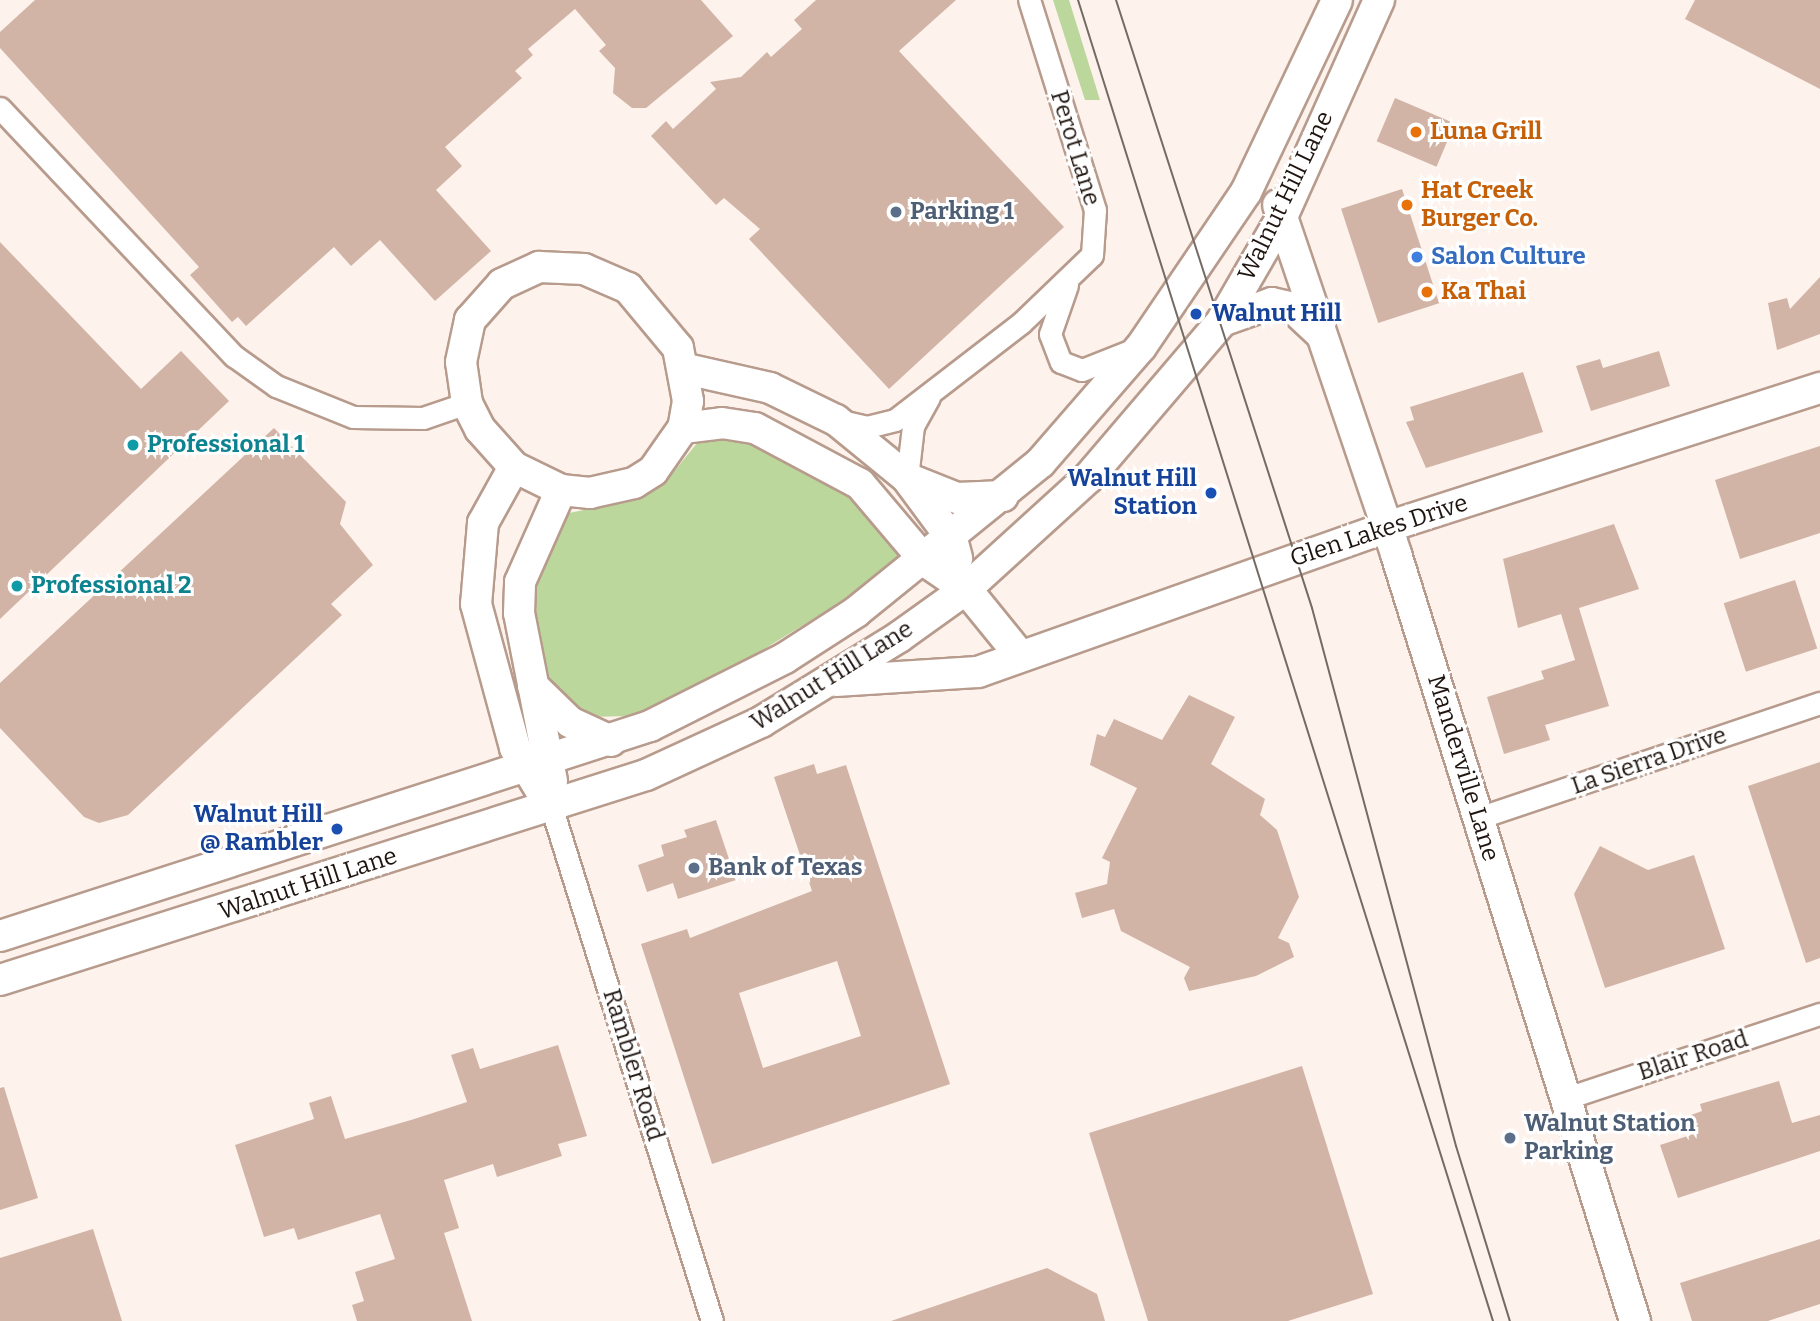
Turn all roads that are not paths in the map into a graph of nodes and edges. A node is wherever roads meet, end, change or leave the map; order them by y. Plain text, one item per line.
1 (1030, 0) edge
2 (1338, 0) edge
3 (1379, 0) edge
4 (0, 108) edge
5 (1291, 108) junction
6 (1282, 217) junction
7 (1070, 279) junction
8 (1222, 321) junction
9 (1322, 335) junction
10 (1141, 347) junction
11 (685, 369) junction
12 (1820, 388) edge
13 (931, 393) junction
14 (467, 403) junction
15 (836, 420) junction
16 (683, 428) junction
17 (514, 467) junction
18 (907, 478) junction
19 (561, 490) junction
20 (1003, 496) junction
21 (1387, 527) junction
22 (952, 539) junction
23 (925, 561) junction
24 (966, 589) junction
25 (1010, 657) junction
26 (831, 681) junction
27 (533, 687) junction
28 (1820, 703) edge
29 (611, 741) junction
30 (538, 767) junction
31 (552, 809) junction
32 (1478, 818) junction
33 (96, 906) junction
34 (0, 936) edge
35 (108, 947) junction
36 (0, 981) edge
37 (1820, 1014) edge
38 (1567, 1098) junction
39 (712, 1321) edge
40 (1635, 1321) edge

1 - 7 street, Perot Lane
2 - 5 street, Walnut Hill Lane
3 - 6 street, Walnut Hill Lane
4 - 14 street
5 - 6 street, Manderville Lane
5 - 10 street, Walnut Hill Lane
6 - 8 street, Walnut Hill Lane
6 - 9 street, Manderville Lane
7 - 10 street
7 - 13 street, Perot Lane
8 - 9 street
8 - 24 street, Walnut Hill Lane
9 - 21 street, Manderville Lane
10 - 20 street, Walnut Hill Lane
11 - 14 street
11 - 15 street
11 - 16 street
12 - 21 street, Glen Lakes Drive
13 - 15 street, Perot Lane
13 - 18 street
14 - 17 street
15 - 18 street
16 - 19 street
16 - 23 street
17 - 19 street
17 - 30 street, Rambler Road
18 - 20 street
18 - 22 street
19 - 27 street, Rambler Road
20 - 22 street, Walnut Hill Lane
21 - 25 street, Glen Lakes Drive
21 - 32 street, Manderville Lane
22 - 23 street, Walnut Hill Lane
22 - 24 street
23 - 24 street
23 - 29 street, Walnut Hill Lane
24 - 25 street
24 - 26 street, Walnut Hill Lane
25 - 26 street, Glen Lakes Drive
26 - 31 street, Walnut Hill Lane
27 - 29 street
27 - 30 street, Rambler Road
28 - 32 street, La Sierra Drive
29 - 30 street, Walnut Hill Lane
30 - 31 street, Rambler Road
30 - 33 street, Walnut Hill Lane
31 - 35 street, Walnut Hill Lane
31 - 39 street, Rambler Road
32 - 38 street, Manderville Lane
33 - 34 street, Walnut Hill Lane
33 - 35 street
35 - 36 street, Walnut Hill Lane
37 - 38 street, Blair Road
38 - 40 street, Manderville Lane

